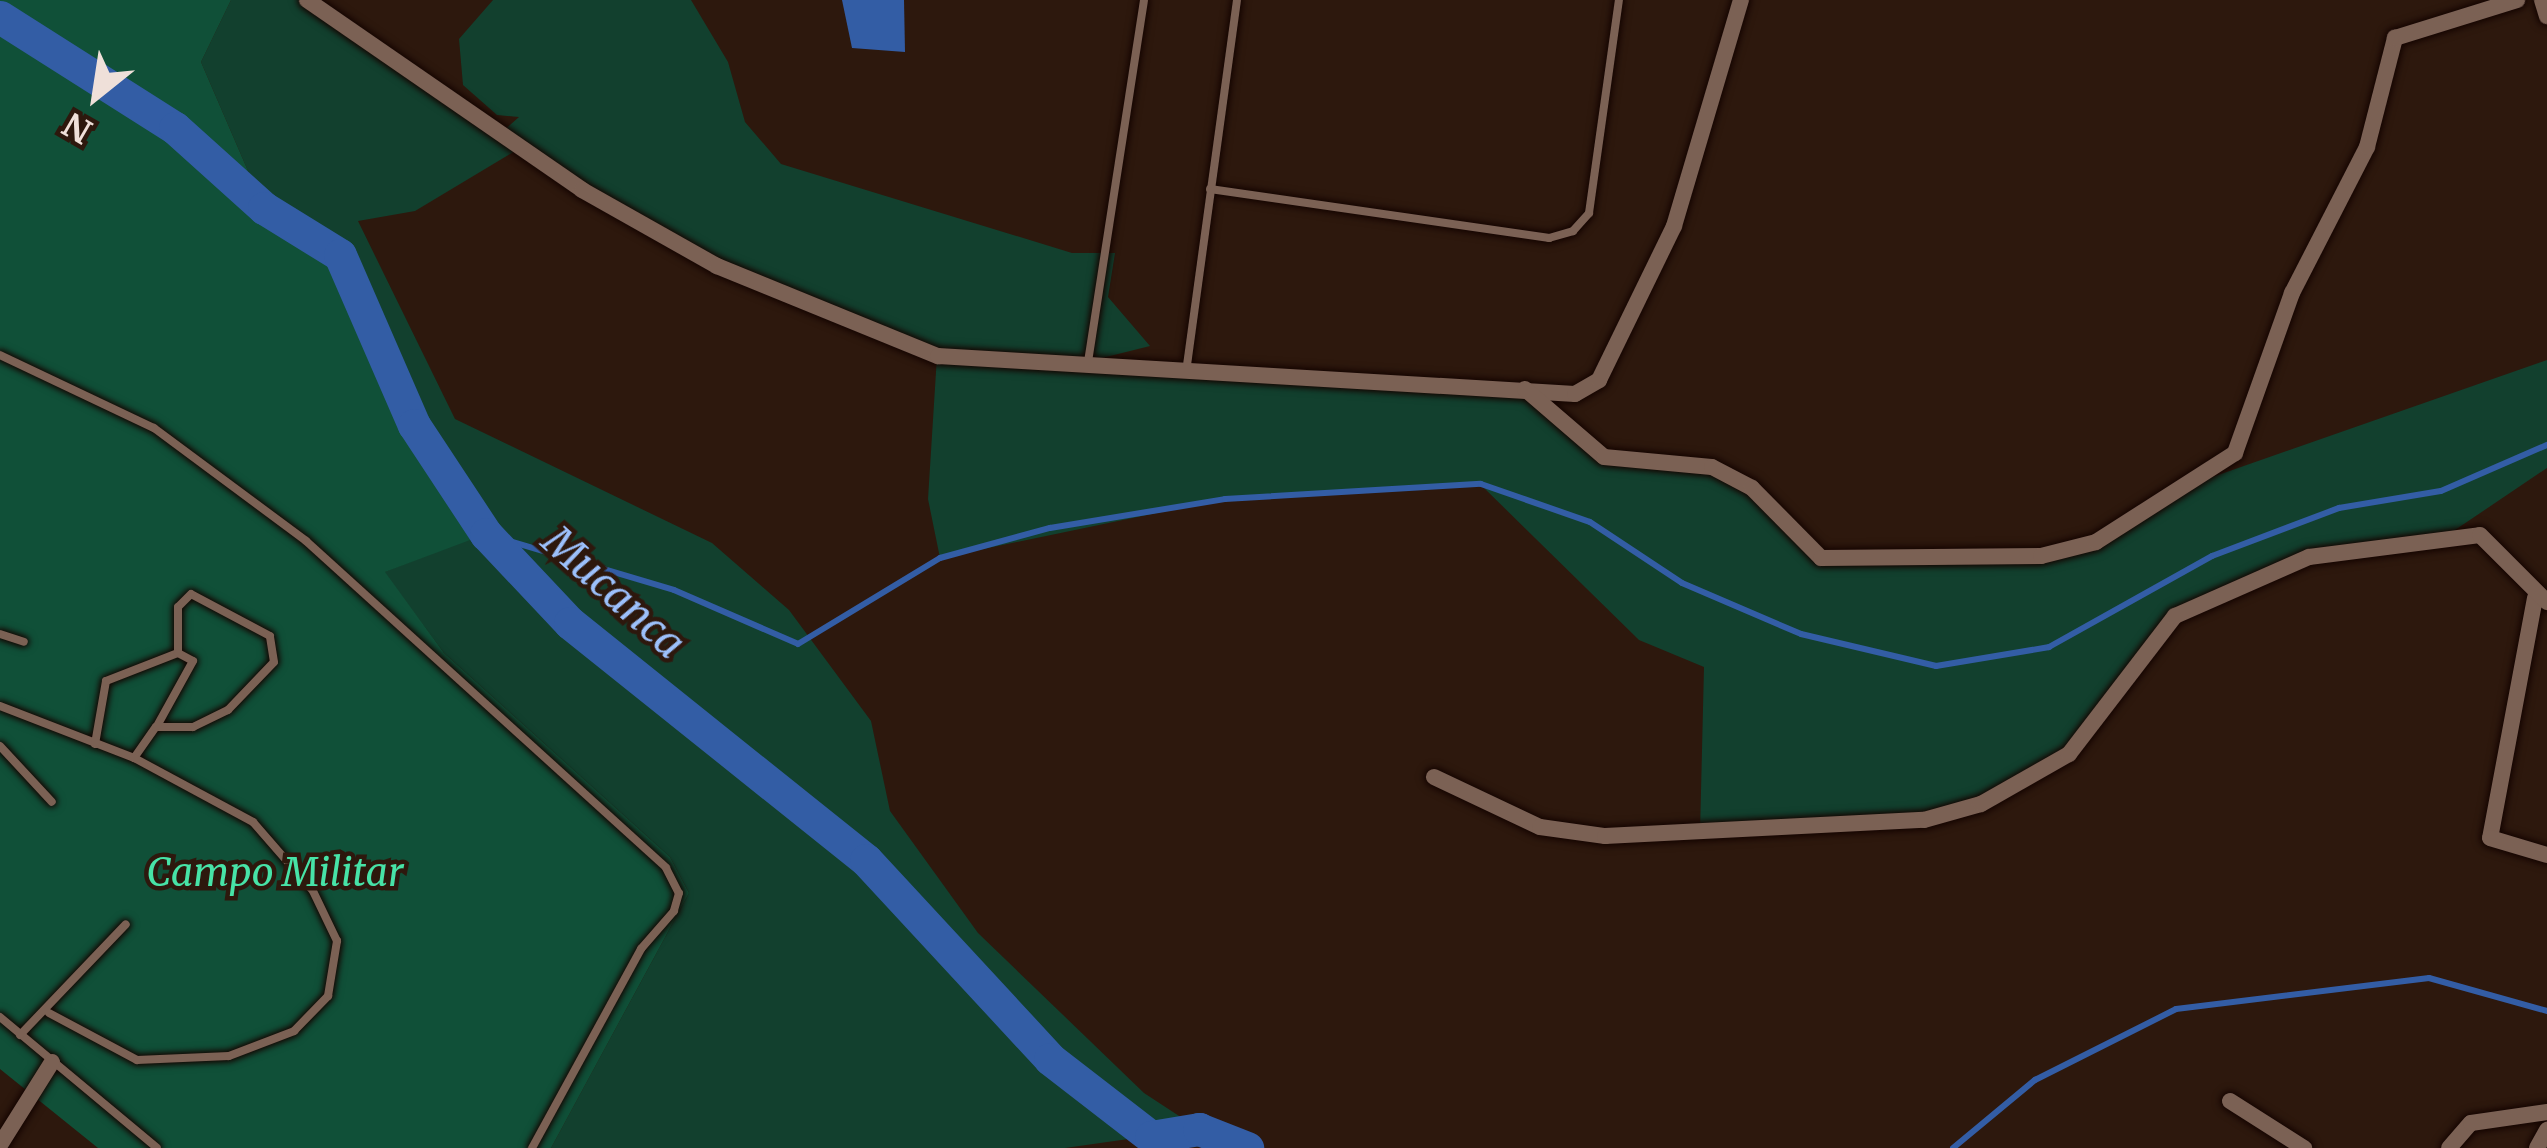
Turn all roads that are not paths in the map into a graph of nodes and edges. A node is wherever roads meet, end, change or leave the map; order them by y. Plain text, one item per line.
1 (307, 0) edge
2 (1144, 0) edge
3 (1237, 0) edge
4 (1619, 0) edge
5 (1741, 0) edge
6 (2517, 0) edge
7 (2542, 0) edge
8 (2547, 16) edge
9 (1210, 189) junction
10 (0, 355) edge
11 (1088, 362) junction
12 (1187, 365) junction
13 (1525, 389) junction
14 (2541, 600) edge
15 (0, 634) edge
16 (25, 642) dead end
17 (178, 653) junction
18 (0, 706) edge
19 (157, 727) junction
20 (94, 744) junction
21 (0, 746) edge
22 (134, 758) junction
23 (1434, 777) dead end
24 (52, 802) dead end
25 (2547, 855) edge
26 (126, 924) dead end
27 (49, 1013) junction
28 (0, 1018) edge
29 (20, 1035) junction
30 (52, 1062) junction
31 (2230, 1101) dead end
32 (2547, 1112) edge
33 (2547, 1130) edge
34 (0, 1145) edge
35 (158, 1148) edge
36 (532, 1148) edge
37 (2305, 1148) edge
38 (2449, 1148) edge
39 (2537, 1148) edge

1 - 11 street
2 - 11 lane
3 - 9 lane
4 - 9 lane
5 - 13 street
6 - 13 street
7 - 8 street
9 - 12 lane
10 - 36 lane
11 - 12 street
12 - 13 street
14 - 23 street
14 - 25 street
15 - 16 lane
17 - 19 lane
17 - 19 lane
17 - 20 lane
18 - 20 lane
19 - 22 lane
20 - 22 lane
21 - 24 lane
22 - 27 lane
26 - 27 lane
27 - 29 lane
28 - 29 lane
29 - 30 lane
30 - 34 street
30 - 35 lane
31 - 37 street
32 - 38 street
33 - 39 street

